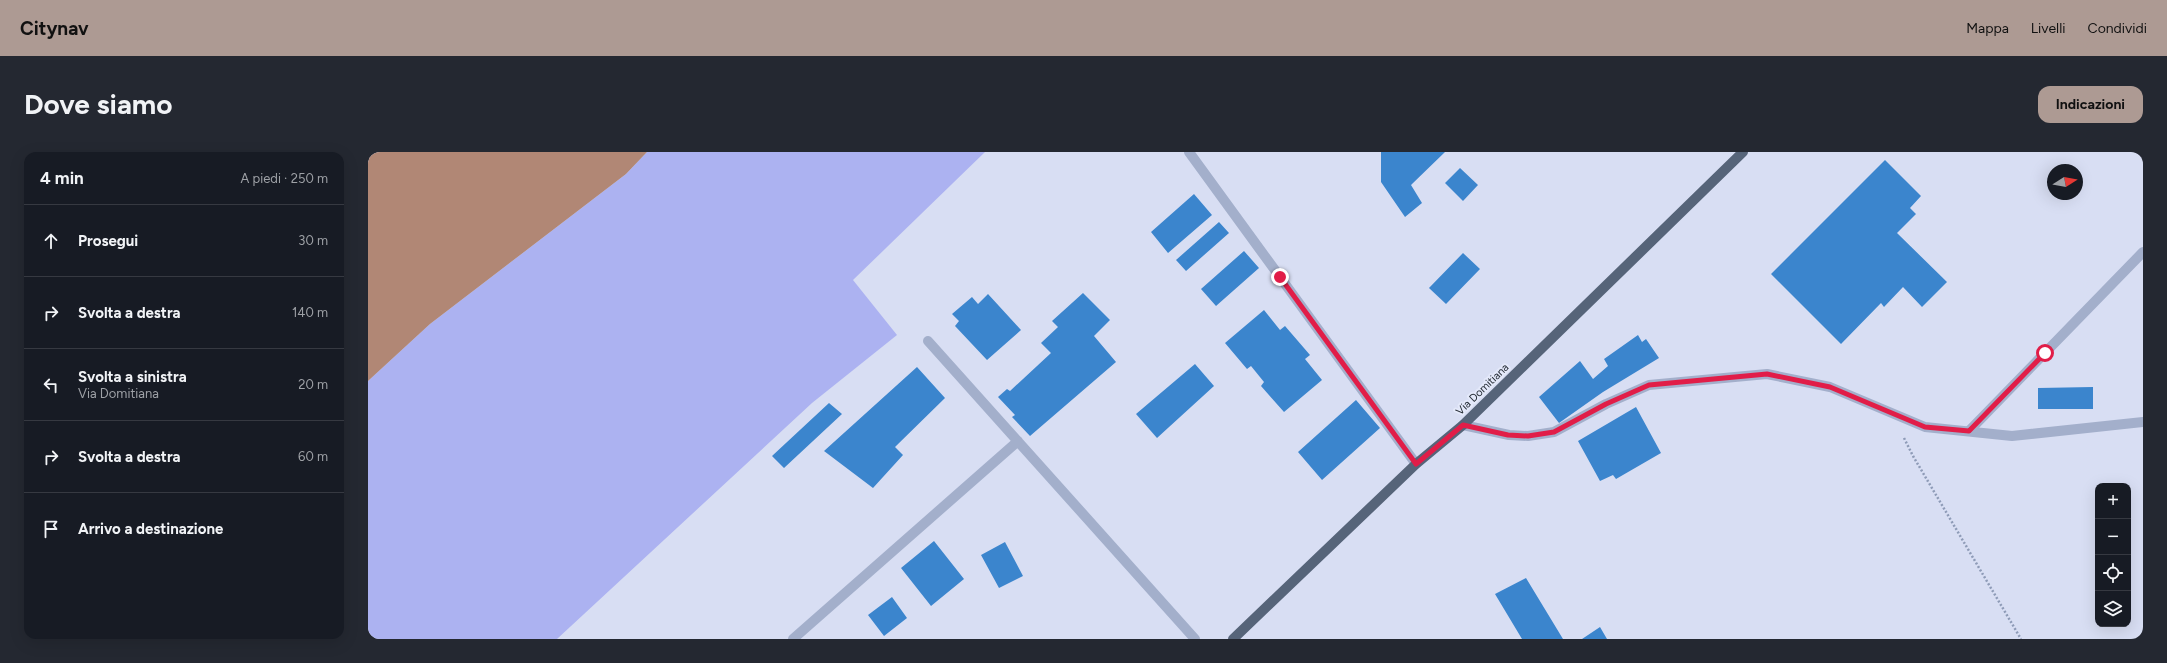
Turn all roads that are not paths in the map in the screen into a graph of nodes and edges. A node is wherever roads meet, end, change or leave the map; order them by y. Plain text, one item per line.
1 (1189, 152) edge
2 (1743, 152) edge
3 (2143, 252) edge
4 (928, 341) dead end
5 (2143, 422) edge
6 (1463, 425) junction
7 (1969, 431) junction
8 (1018, 441) junction
9 (1416, 464) junction
10 (793, 639) edge
11 (1195, 639) edge
12 (1233, 639) edge

1 - 9 street
2 - 6 main road, Via Domitiana
3 - 7 street
4 - 8 street
5 - 7 street
6 - 7 street
6 - 9 main road, Via Domitiana
8 - 10 street
8 - 11 street
9 - 12 main road, Via Domitiana

